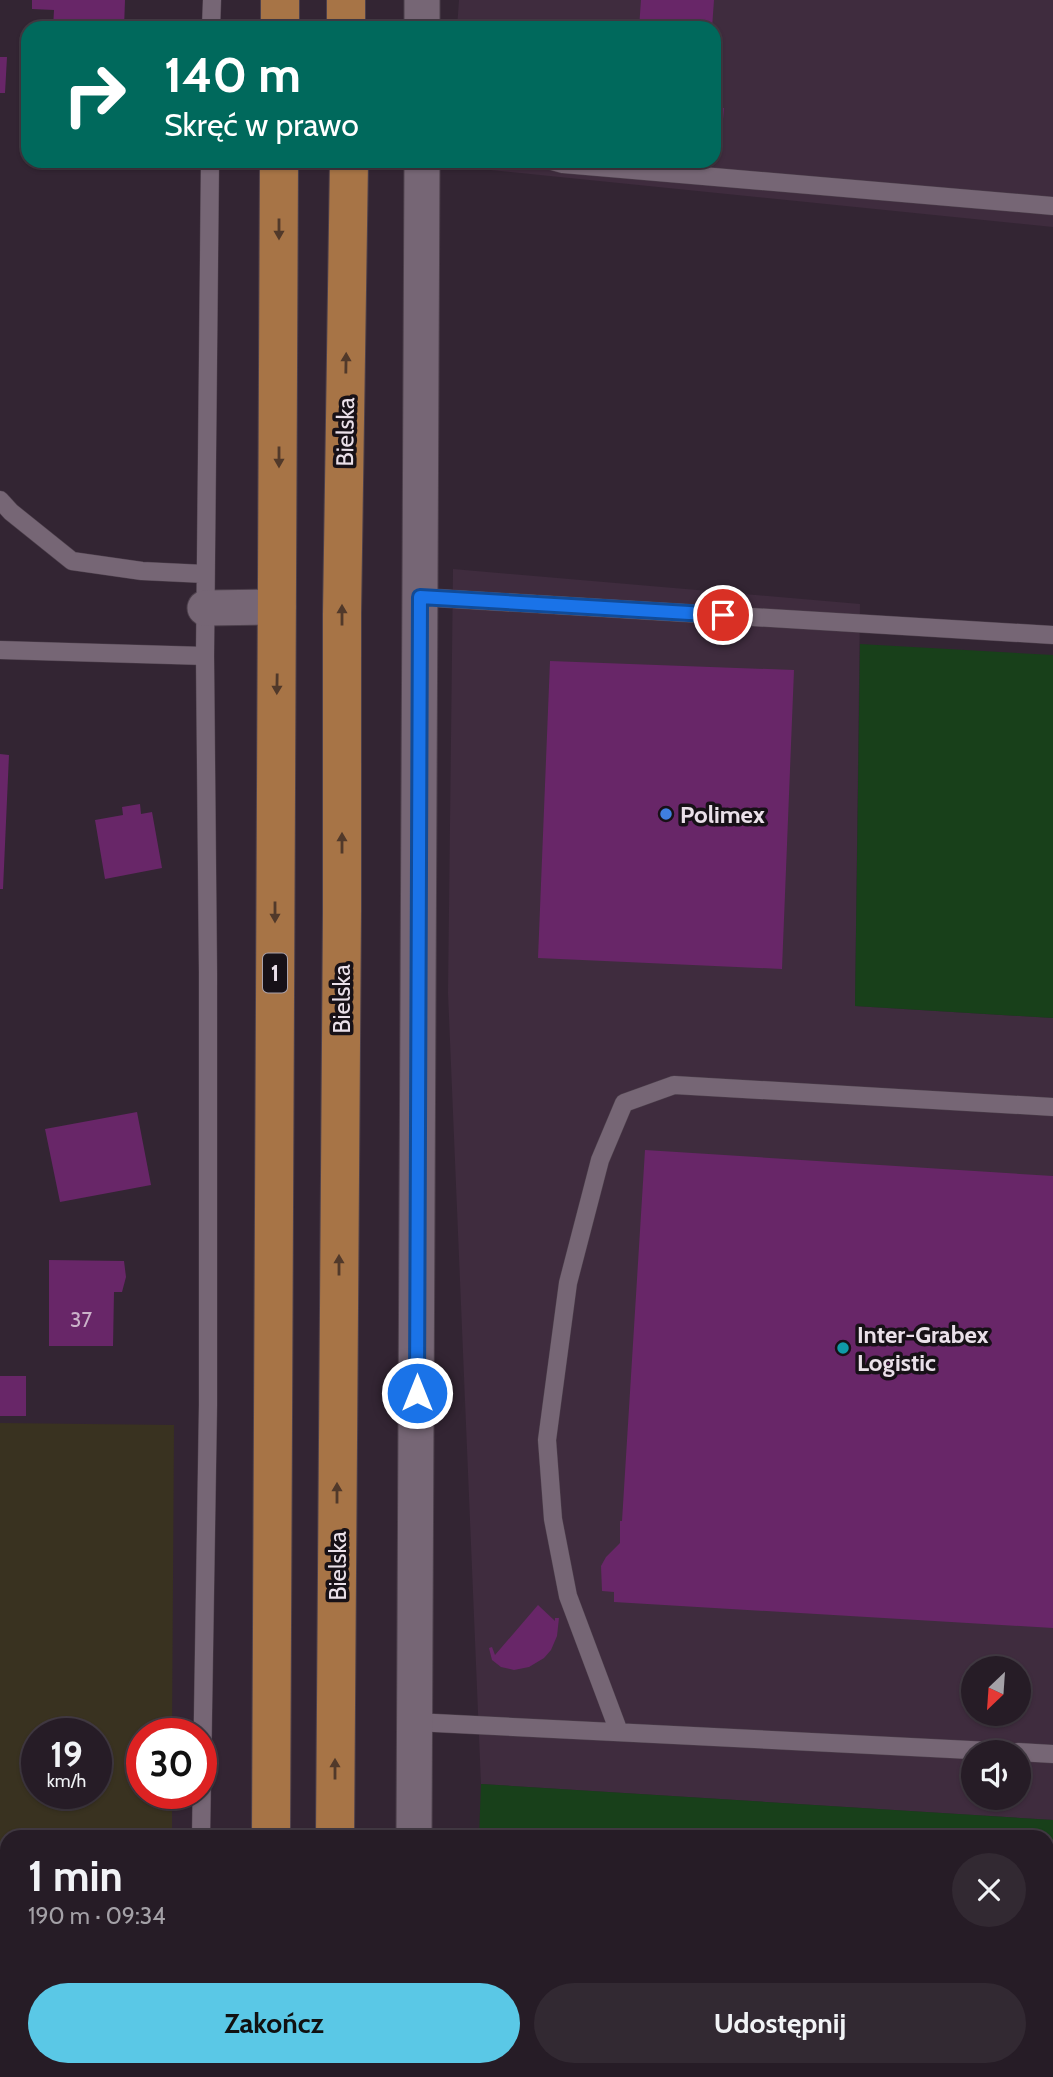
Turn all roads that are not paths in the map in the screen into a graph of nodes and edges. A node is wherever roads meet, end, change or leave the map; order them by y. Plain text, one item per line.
1 (212, 0) edge
2 (280, 0) edge
3 (346, 0) edge
4 (422, 0) edge
5 (211, 21) edge
6 (280, 21) edge
7 (346, 21) edge
8 (422, 21) edge
9 (210, 168) edge
10 (279, 168) edge
11 (422, 168) edge
12 (601, 168) edge
13 (352, 169) edge
14 (1053, 206) edge
15 (0, 500) edge
16 (205, 591) junction
17 (420, 597) junction
18 (278, 607) junction
19 (1053, 635) edge
20 (0, 650) edge
21 (205, 656) junction
22 (1053, 1107) edge
23 (415, 1722) junction
24 (619, 1732) junction
25 (961, 1749) edge
26 (1031, 1753) edge
27 (1053, 1754) edge
28 (201, 1830) edge
29 (271, 1830) edge
30 (335, 1830) edge
31 (414, 1830) edge

1 - 5 lane
2 - 6 main road
3 - 7 main road
4 - 8 street
9 - 16 lane
10 -> 18 main road, 1
11 - 17 street
12 - 14 lane
30 -> 13 main road, Bielska
15 - 16 lane
16 - 18 street
16 - 21 lane
17 - 19 lane
17 - 23 street
18 -> 29 main road, 1
20 - 21 lane
21 - 28 lane
22 - 24 lane
23 - 24 lane
23 - 31 street
24 - 25 lane
26 - 27 lane

